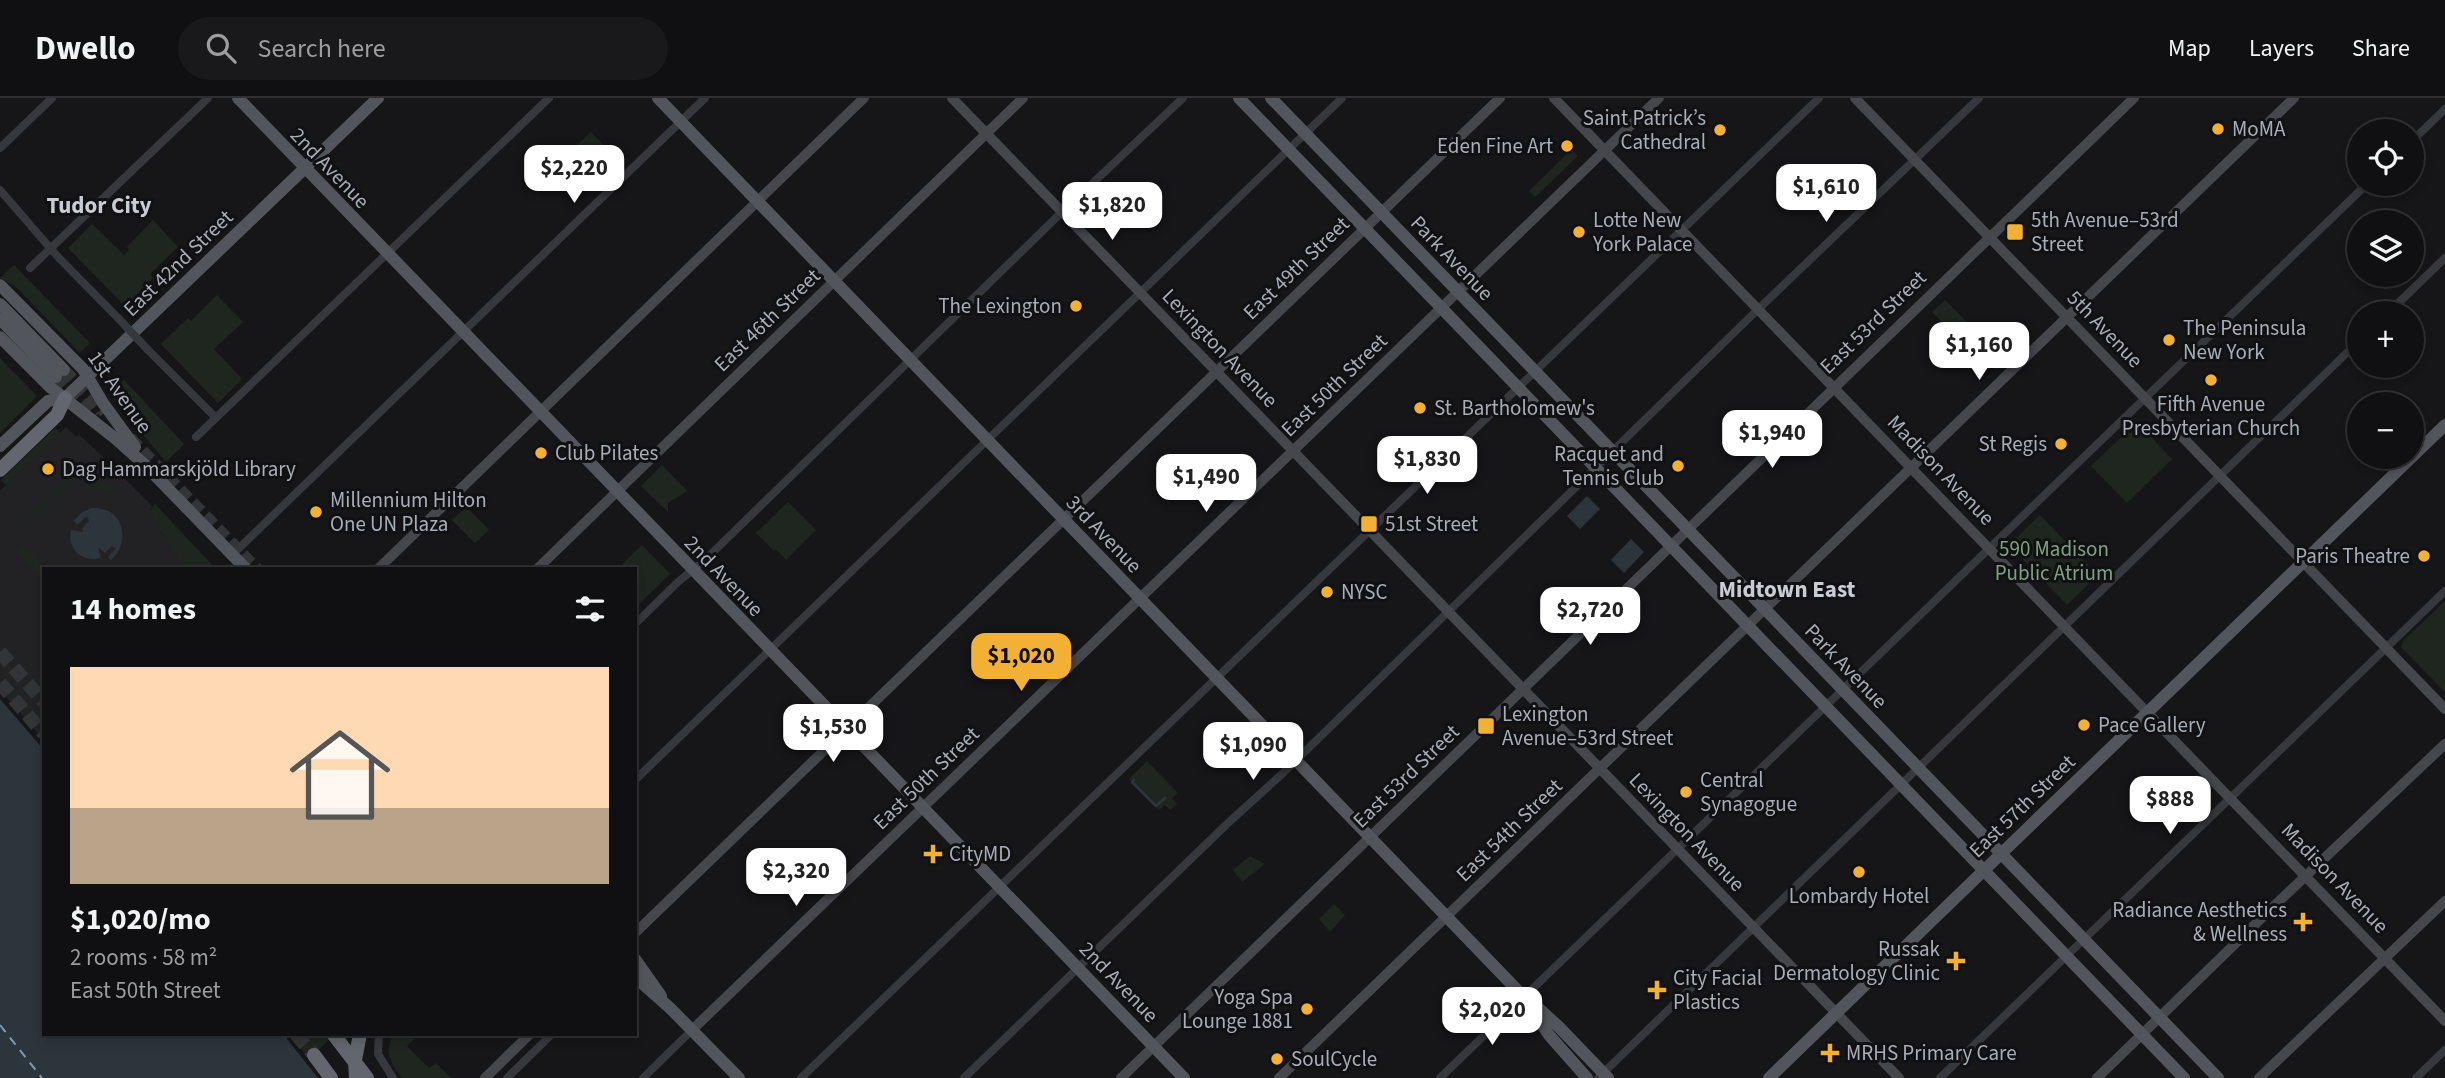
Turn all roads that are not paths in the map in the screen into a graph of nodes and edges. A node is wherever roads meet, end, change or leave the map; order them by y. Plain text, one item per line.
1 (52, 98) edge
2 (208, 98) edge
3 (238, 98) edge
4 (377, 98) edge
5 (549, 98) edge
6 (658, 98) edge
7 (705, 98) edge
8 (864, 98) edge
9 (952, 98) edge
10 (1023, 98) edge
11 (1183, 98) edge
12 (1239, 98) edge
13 (1271, 98) edge
14 (1342, 98) edge
15 (1500, 98) edge
16 (1554, 98) edge
17 (1660, 98) edge
18 (1819, 98) edge
19 (1854, 98) edge
20 (1979, 98) edge
21 (2134, 98) edge
22 (2294, 98) edge
23 (2445, 109) edge
24 (681, 122) junction
25 (2424, 129) edge
26 (986, 133) junction
27 (1306, 134) junction
28 (0, 148) edge
29 (1289, 150) junction
30 (1604, 150) junction
31 (1914, 160) junction
32 (305, 169) junction
33 (0, 190) edge
34 (2354, 196) edge
35 (758, 202) junction
36 (1062, 212) junction
37 (1382, 213) junction
38 (1366, 229) junction
39 (1681, 230) junction
40 (1989, 237) junction
41 (51, 248) junction
42 (387, 254) junction
43 (2445, 258) edge
44 (30, 268) dead end
45 (835, 281) junction
46 (0, 285) edge
47 (1458, 292) junction
48 (1140, 294) junction
49 (2400, 301) edge
50 (0, 304) edge
51 (1441, 308) junction
52 (1758, 309) junction
53 (2067, 318) junction
54 (0, 319) edge
55 (463, 332) junction
56 (0, 337) edge
57 (2347, 353) edge
58 (911, 360) junction
59 (1216, 372) junction
60 (1536, 372) junction
61 (88, 376) junction
62 (1834, 387) junction
63 (1519, 388) junction
64 (2144, 397) junction
65 (65, 398) junction
66 (539, 412) junction
67 (216, 418) junction
68 (2445, 425) edge
69 (196, 437) dead end
70 (987, 440) junction
71 (0, 446) edge
72 (1293, 451) junction
73 (1613, 452) junction
74 (145, 466) junction
75 (1596, 468) junction
76 (1912, 468) junction
77 (0, 470) edge
78 (2219, 476) junction
79 (616, 492) junction
80 (1064, 519) junction
81 (1688, 530) junction
82 (1370, 531) junction
83 (1671, 546) junction
84 (1989, 548) junction
85 (232, 555) junction
86 (2303, 562) junction
87 (244, 567) edge
88 (380, 567) edge
89 (539, 567) edge
90 (692, 570) junction
91 (2445, 591) edge
92 (1141, 599) junction
93 (1766, 610) junction
94 (1447, 611) junction
95 (637, 622) edge
96 (1748, 626) junction
97 (2065, 626) junction
98 (2386, 648) junction
99 (769, 650) junction
100 (1217, 678) junction
101 (1523, 690) junction
102 (1843, 690) junction
103 (1826, 706) junction
104 (2445, 709) edge
105 (2148, 712) junction
106 (846, 729) junction
107 (2445, 744) edge
108 (1295, 760) junction
109 (1600, 769) junction
110 (1919, 769) junction
111 (637, 778) edge
112 (1902, 785) junction
113 (2230, 799) junction
114 (922, 809) junction
115 (1370, 837) junction
116 (1677, 849) junction
117 (2001, 853) junction
118 (1984, 870) junction
119 (2306, 876) junction
120 (999, 888) junction
121 (2445, 901) edge
122 (1447, 917) junction
123 (1753, 928) junction
124 (637, 931) edge
125 (2084, 939) junction
126 (2066, 956) junction
127 (2386, 958) junction
128 (637, 962) edge
129 (1079, 967) junction
130 (637, 979) edge
131 (1523, 996) junction
132 (670, 1008) junction
133 (1836, 1013) junction
134 (2160, 1018) junction
135 (2445, 1021) edge
136 (691, 1031) junction
137 (2142, 1034) junction
138 (335, 1036) edge
139 (360, 1036) edge
140 (380, 1036) edge
141 (528, 1036) edge
142 (550, 1036) edge
143 (1154, 1046) junction
144 (2445, 1050) edge
145 (314, 1055) tunnel mouth
146 (1603, 1076) edge
147 (331, 1078) edge
148 (356, 1078) edge
149 (367, 1078) edge
150 (393, 1078) edge
151 (485, 1078) edge
152 (507, 1078) edge
153 (643, 1078) edge
154 (739, 1078) edge
155 (802, 1078) edge
156 (964, 1078) edge
157 (1121, 1078) edge
158 (1184, 1078) edge
159 (1279, 1078) edge
160 (1440, 1078) edge
161 (1587, 1078) edge
162 (1769, 1078) edge
163 (1899, 1078) edge
164 (1940, 1078) edge
165 (2097, 1078) edge
166 (2184, 1078) edge
167 (2218, 1078) edge
168 (2259, 1078) edge
169 (2416, 1078) edge

1 - 28 street
2 - 41 street
3 - 32 main road, 2nd Avenue
4 - 32 main road, East 42nd Street
5 - 42 street
6 - 24 main road, 3rd Avenue
7 - 24 street
8 - 35 main road
9 - 26 main road, Lexington Avenue
10 - 26 main road, East 46th Street
11 - 36 street
12 - 29 main road, Park Avenue
13 - 27 main road, Park Avenue
14 - 27 street
15 - 37 main road, East 49th Street
16 - 30 main road, Madison Avenue
17 - 30 main road, East 50th Street
18 - 39 street
19 - 31 main road, 5th Avenue
20 - 31 street
21 - 40 main road, East 53rd Street
22 - 53 main road, East 54th Street
23 - 25 street
24 - 35 main road, 3rd Avenue
24 - 55 street
26 - 36 main road, Lexington Avenue
26 - 45 main road, East 46th Street
27 - 29 street
27 - 37 main road, Park Avenue
29 - 38 main road, Park Avenue
29 - 48 street
30 - 39 main road, Madison Avenue
30 - 47 main road, East 50th Street
31 - 40 main road, 5th Avenue
31 - 52 street
32 - 42 main road, 2nd Avenue
32 - 61 main road, East 42nd Street
33 - 41 street
34 - 64 street
35 - 45 main road, 3rd Avenue
35 - 66 main road
36 - 48 main road, Lexington Avenue
36 - 58 street
37 - 38 main road, East 49th Street
37 - 47 main road, Park Avenue
38 - 51 main road, Park Avenue
38 - 59 main road, East 49th Street
39 - 52 main road, Madison Avenue
39 - 60 street
40 - 53 main road, 5th Avenue
40 - 62 main road, East 53rd Street
41 - 44 street
41 - 67 street, bridge
42 - 55 main road, 2nd Avenue
42 - 67 street
43 - 49 street
45 - 58 main road, 3rd Avenue
45 - 79 main road, East 46th Street
46 - 61 main road, 1st Avenue
47 - 51 main road, East 50th Street
47 - 60 main road, Park Avenue
48 - 59 main road, Lexington Avenue
48 - 70 street
50 - 54 main road
51 - 63 main road, Park Avenue
51 - 72 main road, East 50th Street
52 - 62 main road, Madison Avenue
52 - 73 street
53 - 64 main road, 5th Avenue
53 - 76 main road, East 54th Street
55 - 66 main road, 2nd Avenue
55 - 85 street
56 - 65 main road, 1st Avenue
57 - 78 street
58 - 70 main road, 3rd Avenue
58 - 90 street
59 - 72 main road, Lexington Avenue
59 - 80 main road, East 49th Street
60 - 63 street
60 - 73 main road, Park Avenue
61 - 65 main road, East 42nd Street
61 - 74 main road, 1st Avenue
62 - 76 main road, Madison Avenue
62 - 81 main road, East 53rd Street
63 - 75 main road, Park Avenue
63 - 82 street
64 - 78 main road, 5th Avenue
64 - 84 street
65 - 71 main road, East 42nd Street
65 - 74 main road, 1st Avenue
65 - 77 highway
66 - 79 main road, 2nd Avenue
66 - 88 main road
67 - 69 street
68 - 86 main road, East 57th Street
70 - 80 main road, 3rd Avenue
70 - 99 street
72 - 82 main road, Lexington Avenue
72 - 92 main road, East 50th Street
73 - 75 street
73 - 81 main road, Park Avenue
74 - 85 main road, 1st Avenue
75 - 83 main road, Park Avenue
75 - 94 street
76 - 84 main road, Madison Avenue
76 - 93 main road, East 54th Street
78 - 86 main road, 5th Avenue
78 - 97 street
79 - 89 main road, East 46th Street
79 - 90 main road, 2nd Avenue
80 - 92 main road, 3rd Avenue
80 - 106 main road, East 49th Street
81 - 83 main road, East 53rd Street
81 - 93 main road, Park Avenue
82 - 94 main road, Lexington Avenue
82 - 100 street
83 - 96 main road, Park Avenue
83 - 101 main road, East 53rd Street
84 - 97 main road, Madison Avenue
84 - 102 street
85 - 87 main road, 1st Avenue
86 - 98 main road, 5th Avenue
86 - 105 main road, East 57th Street
90 - 95 street
90 - 99 main road, 2nd Avenue
91 - 98 street
92 - 100 main road, 3rd Avenue
92 - 114 main road, East 50th Street
93 - 96 main road, East 54th Street
93 - 102 main road, Park Avenue
94 - 101 main road, Lexington Avenue
94 - 108 street
96 - 103 main road, Park Avenue
96 - 109 main road, East 54th Street
97 - 105 main road, Madison Avenue
97 - 110 street
98 - 104 main road, 5th Avenue
98 - 113 street
99 - 106 main road, 2nd Avenue
99 - 111 street
100 - 108 main road, 3rd Avenue
100 - 120 street
101 - 109 main road, Lexington Avenue
101 - 115 main road, East 53rd Street
102 - 103 street
102 - 110 main road, Park Avenue
103 - 112 main road, Park Avenue
103 - 116 street
105 - 113 main road, Madison Avenue
105 - 117 main road, East 57th Street
106 - 114 main road, 2nd Avenue
106 - 124 main road, East 49th Street
107 - 119 main road
108 - 115 main road, 3rd Avenue
108 - 129 street
109 - 116 main road, Lexington Avenue
109 - 122 main road, East 54th Street
110 - 112 street
110 - 117 main road, Park Avenue
112 - 118 main road, Park Avenue
112 - 123 street
113 - 119 main road, Madison Avenue
113 - 125 street
114 - 120 main road, 2nd Avenue
114 - 136 main road, East 50th Street
115 - 122 main road, 3rd Avenue
115 - 143 main road, East 53rd Street
116 - 123 main road, Lexington Avenue
116 - 131 street
117 - 118 main road, East 57th Street
117 - 125 main road, Park Avenue
118 - 126 main road, Park Avenue
118 - 133 main road, East 57th Street
119 - 127 main road, Madison Avenue
119 - 134 main road
120 - 129 main road, 2nd Avenue
120 - 155 street
121 - 127 main road
122 - 131 main road, 3rd Avenue
122 - 159 main road, East 54th Street
123 - 133 main road, Lexington Avenue
123 - 146 street
125 - 126 street
125 - 134 main road, Park Avenue
126 - 137 main road, Park Avenue
126 - 164 street
127 - 135 main road, Madison Avenue
127 - 168 main road
128 - 132 main road
129 - 143 main road, 2nd Avenue
129 - 156 street
130 - 132 main road
131 - 146 main road, 3rd Avenue
131 - 160 street
131 - 161 main road, 3rd Avenue
132 - 136 main road
133 - 162 main road, East 57th Street
133 - 163 main road, Lexington Avenue
134 - 137 main road
134 - 167 main road, Park Avenue
136 - 153 street, East 50th Street
136 - 154 main road
137 - 165 main road
137 - 166 main road, Park Avenue
138 - 149 highway
139 - 148 highway, bridge
140 - 150 street
141 - 151 main road
142 - 152 street
143 - 157 main road, East 53rd Street
143 - 158 main road, 2nd Avenue
144 - 169 street
145 - 147 highway

